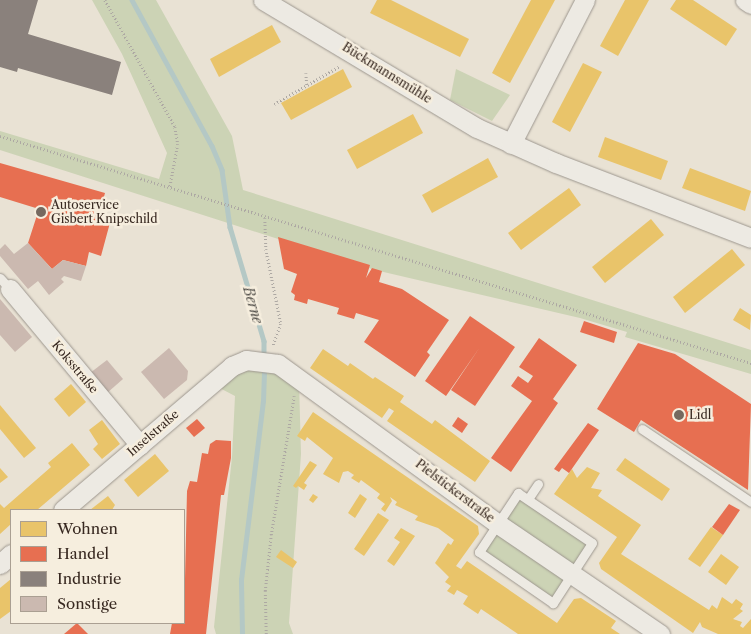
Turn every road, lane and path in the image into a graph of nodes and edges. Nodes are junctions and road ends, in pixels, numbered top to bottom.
1 (105, 0) edge
2 (263, 0) edge
3 (585, 0) edge
4 (745, 0) edge
5 (751, 4) edge
6 (353, 53) junction
7 (306, 73) dead end
8 (307, 85) junction
9 (274, 104) dead end
10 (0, 136) edge
11 (511, 144) junction
12 (170, 187) junction
13 (266, 218) junction
14 (751, 238) edge
15 (5, 283) edge
16 (273, 346) dead end
17 (246, 360) joint
18 (751, 363) edge
19 (287, 370) junction
20 (642, 430) dead end
21 (140, 445) junction
22 (538, 484) dead end
23 (528, 499) junction
24 (751, 502) edge
25 (64, 509) edge
26 (498, 524) junction
27 (10, 555) edge
28 (0, 564) edge
29 (573, 573) junction
30 (266, 634) edge
31 (660, 634) edge

1 - 12 path
2 - 6 street, Bückmannsmühle
3 - 11 street
4 - 5 street
6 - 8 path
6 - 11 street, Bückmannsmühle
7 - 8 path
8 - 9 path
10 - 12 path
11 - 14 street, Bückmannsmühle
12 - 13 path
13 - 16 path
13 - 18 path
15 - 21 street, Koksstraße
17 - 19 street, Pielstickerstraße
17 - 21 street, Inselstraße
19 - 26 street, Pielstickerstraße
19 - 30 path
20 - 24 lane
21 - 25 street, Inselstraße
22 - 23 lane
23 - 26 lane
23 - 29 lane
26 - 29 street, Pielstickerstraße
26 - 29 lane
27 - 28 street
29 - 31 street, Pielstickerstraße

